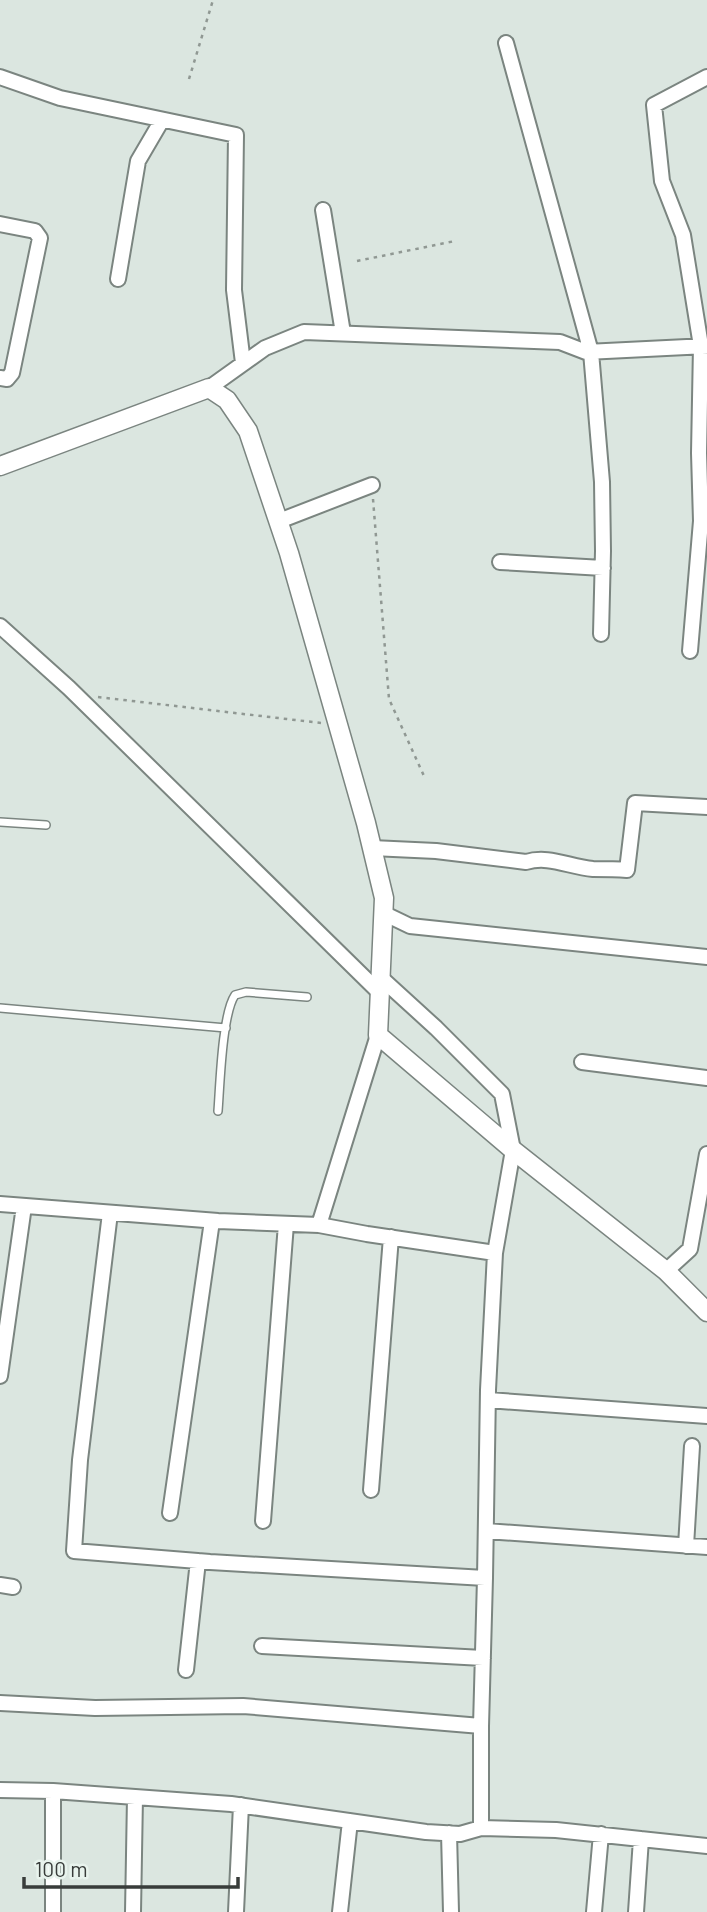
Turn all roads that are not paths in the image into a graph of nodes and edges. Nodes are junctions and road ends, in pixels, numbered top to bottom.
1 (506, 43) dead end
2 (0, 77) edge
3 (707, 77) edge
4 (162, 120) junction
5 (323, 210) dead end
6 (0, 224) edge
7 (118, 279) dead end
8 (343, 333) junction
9 (704, 346) edge
10 (591, 352) junction
11 (243, 363) junction
12 (0, 378) edge
13 (209, 388) junction
14 (0, 466) edge
15 (372, 485) road end
16 (279, 521) junction
17 (500, 562) dead end
18 (603, 568) junction
19 (0, 626) edge
20 (601, 634) dead end
21 (690, 651) dead end
22 (707, 807) edge
23 (0, 822) edge
24 (46, 825) dead end
25 (372, 848) junction
26 (383, 913) junction
27 (707, 957) edge
28 (380, 985) junction
29 (307, 997) dead end
30 (0, 1007) edge
31 (226, 1028) junction
32 (378, 1035) junction
33 (582, 1062) dead end
34 (707, 1078) edge
35 (218, 1111) dead end
36 (513, 1150) junction
37 (707, 1154) edge
38 (0, 1204) edge
39 (24, 1206) junction
40 (110, 1213) junction
41 (212, 1221) junction
42 (286, 1224) junction
43 (319, 1225) junction
44 (391, 1237) junction
45 (495, 1253) junction
46 (666, 1271) junction
47 (707, 1312) edge
48 (0, 1376) edge
49 (488, 1400) junction
50 (707, 1416) edge
51 (692, 1446) dead end
52 (371, 1490) dead end
53 (170, 1513) dead end
54 (263, 1521) dead end
55 (486, 1531) junction
56 (687, 1546) junction
57 (707, 1547) edge
58 (198, 1561) junction
59 (485, 1578) junction
60 (262, 1646) dead end
61 (483, 1658) junction
62 (186, 1670) dead end
63 (0, 1703) edge
64 (481, 1726) junction
65 (0, 1790) edge
66 (53, 1791) junction
67 (135, 1797) junction
68 (241, 1805) junction
69 (350, 1821) junction
70 (481, 1828) junction
71 (449, 1833) junction
72 (601, 1835) junction
73 (641, 1839) junction
74 (707, 1846) edge
75 (53, 1912) edge
76 (133, 1912) edge
77 (236, 1912) edge
78 (340, 1912) edge
79 (451, 1912) edge
80 (594, 1912) edge
81 (636, 1912) edge

1 - 10 street
2 - 4 street
3 - 9 street
4 - 7 street
4 - 11 street
5 - 8 street
6 - 12 street
8 - 10 street
8 - 11 street
9 - 10 street
9 - 21 street
10 - 18 street
11 - 13 street
13 - 14 street
13 - 16 street
15 - 16 street
16 - 25 street
17 - 18 street
18 - 20 street
19 - 28 street
22 - 25 street
23 - 24 lane
25 - 26 street
26 - 27 street
26 - 28 street
28 - 32 street
28 - 36 street
29 - 31 lane
30 - 31 lane
31 - 35 lane
32 - 36 street
32 - 43 street
33 - 34 street
36 - 45 street
36 - 46 street
37 - 46 street
38 - 39 street
39 - 40 street
39 - 48 street
40 - 41 street
40 - 58 street
41 - 42 street
41 - 53 street
42 - 43 street
42 - 54 street
43 - 44 street
44 - 45 street
44 - 52 street
45 - 49 street
46 - 47 street
49 - 50 street
49 - 55 street
51 - 56 street
55 - 56 street
55 - 59 street
56 - 57 street
58 - 59 street
58 - 62 street
59 - 61 street
60 - 61 street
61 - 64 street
63 - 64 street
64 - 70 street
65 - 66 street
66 - 67 street
66 - 75 street
67 - 68 street
67 - 76 street
68 - 69 street
68 - 77 street
69 - 71 street
69 - 78 street
70 - 71 street
70 - 72 street
71 - 79 street
72 - 73 street
72 - 80 street
73 - 74 street
73 - 81 street

